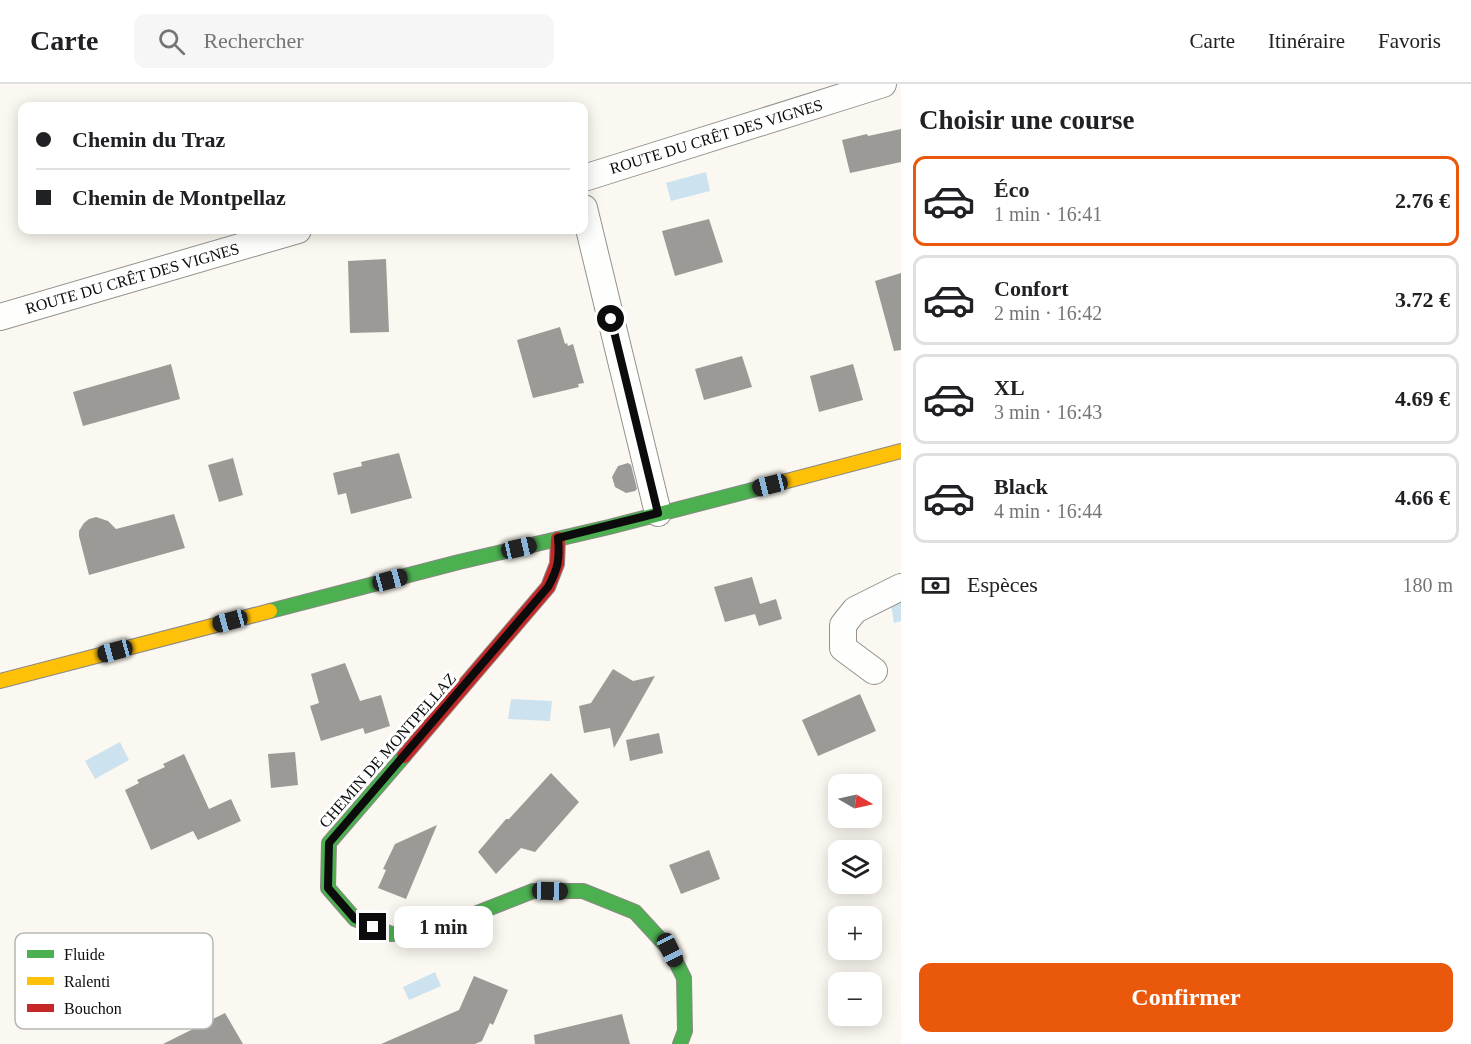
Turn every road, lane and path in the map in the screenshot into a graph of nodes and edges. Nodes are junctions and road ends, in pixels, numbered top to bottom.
1 (883, 84) edge
2 (588, 177) edge
3 (588, 224) edge
4 (284, 234) edge
5 (0, 317) edge
6 (898, 454) edge
7 (658, 513) junction
8 (558, 538) junction
9 (901, 587) edge
10 (874, 672) dead end
11 (0, 681) edge
12 (680, 1044) edge

1 - 2 street, ROUTE DU CRÊT DES VIGNES
3 - 7 street
4 - 5 street, ROUTE DU CRÊT DES VIGNES
6 - 7 main road
7 - 8 main road
8 - 11 main road
8 - 12 main road, CHEMIN DE MONTPELLAZ
9 - 10 street

